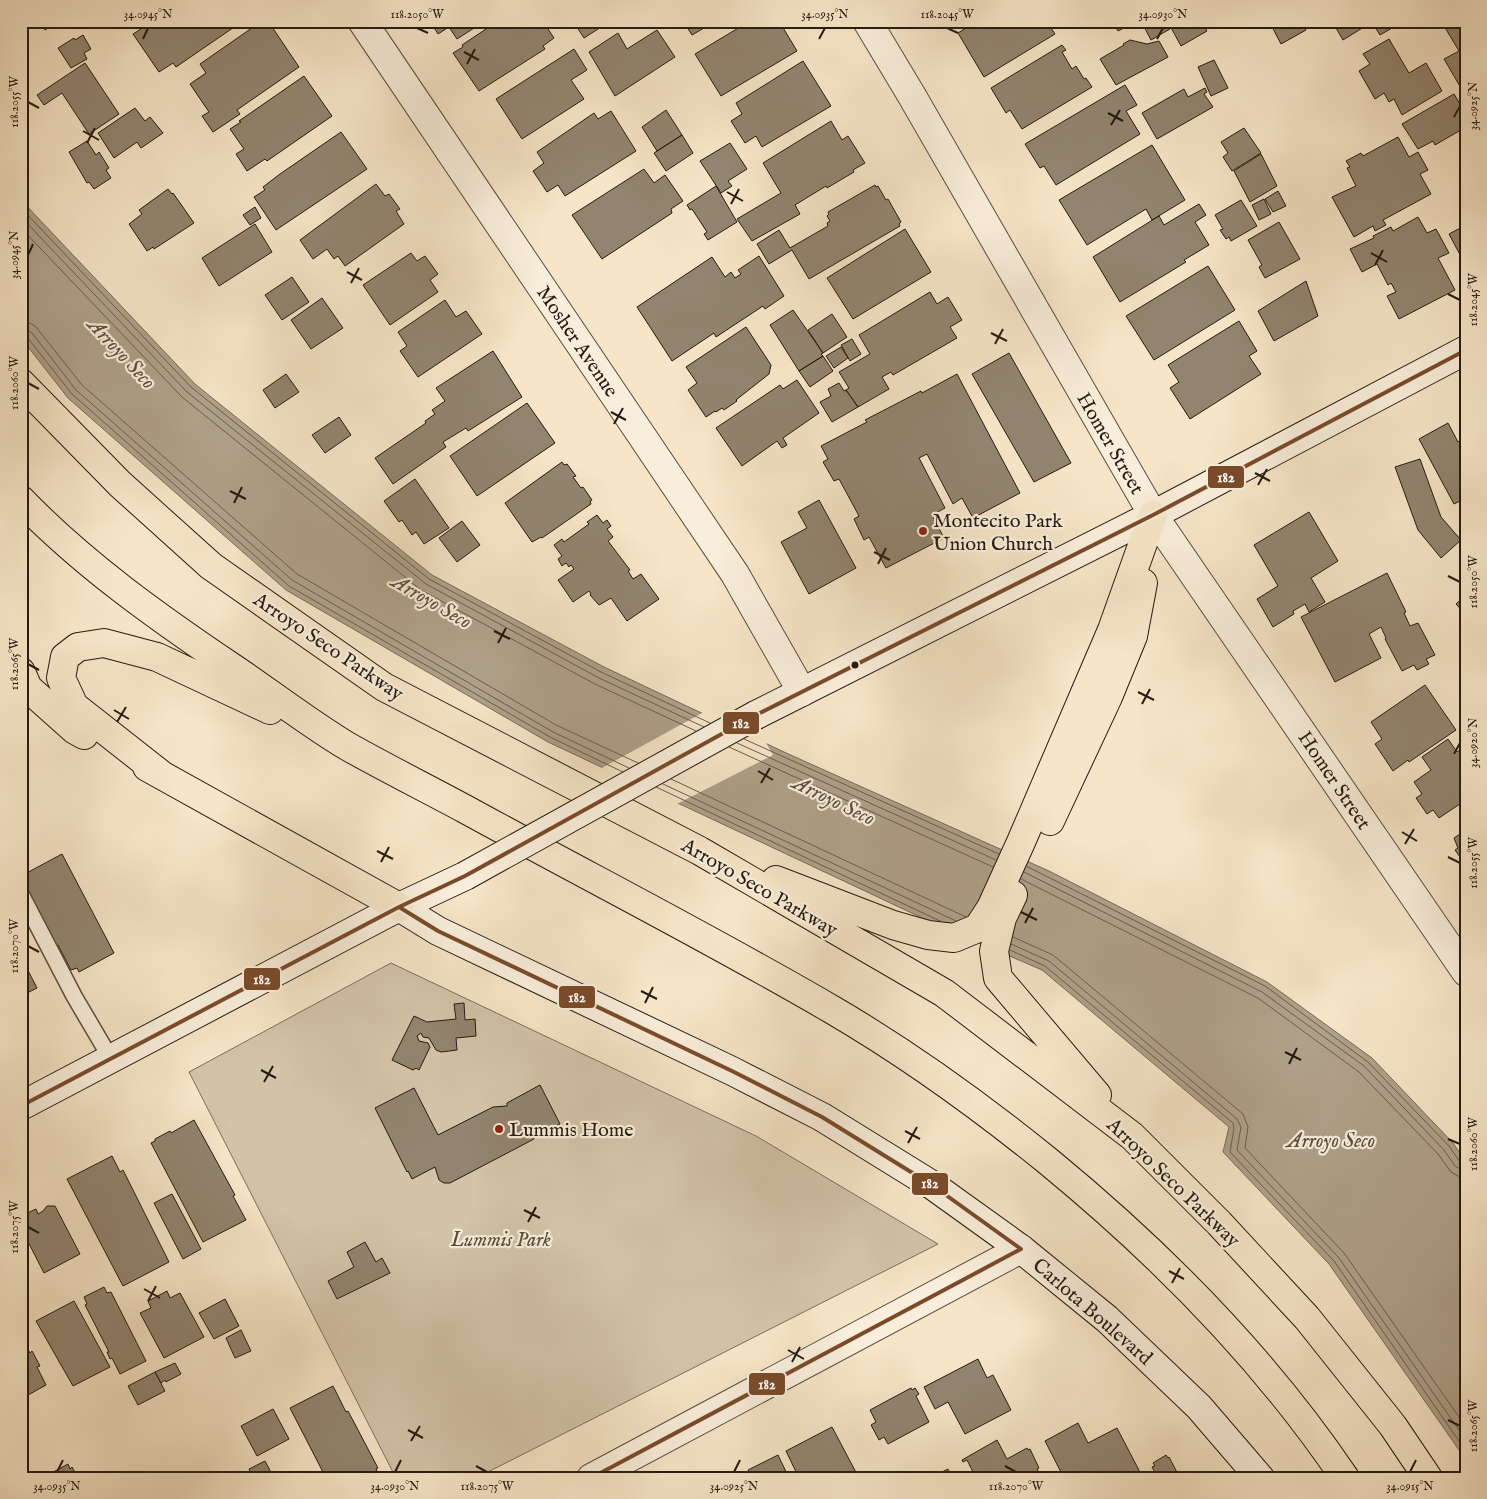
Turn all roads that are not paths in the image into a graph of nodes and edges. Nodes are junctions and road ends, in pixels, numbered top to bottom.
1 (362, 21) edge
2 (867, 21) edge
3 (1466, 350) edge
4 (21, 383) edge
5 (21, 500) edge
6 (1153, 515) junction
7 (21, 672) edge
8 (802, 692) junction
9 (345, 744) junction
10 (163, 776) junction
11 (1029, 844) junction
12 (700, 851) junction
13 (21, 894) edge
14 (399, 907) junction
15 (1466, 972) edge
16 (111, 1059) junction
17 (21, 1106) edge
18 (1132, 1136) junction
19 (1021, 1249) junction
20 (590, 1478) edge
21 (1260, 1478) edge
22 (1345, 1478) edge
23 (1428, 1478) edge

1 - 8 street, Mosher Avenue
2 - 6 street, Homer Street
3 - 6 street
4 - 12 highway, Arroyo Seco Parkway
5 - 9 highway
6 - 8 street
6 - 11 highway
6 - 15 street, Homer Street
7 - 10 highway
8 - 14 street, bridge
9 - 10 highway
9 - 22 highway
10 - 14 highway
11 - 12 highway
11 - 18 highway
12 - 18 highway, Arroyo Seco Parkway
13 - 16 lane
14 - 16 street
14 - 19 street, Carlota Boulevard
16 - 17 street
18 - 23 highway, Arroyo Seco Parkway
19 - 20 street
19 - 21 street, Carlota Boulevard

